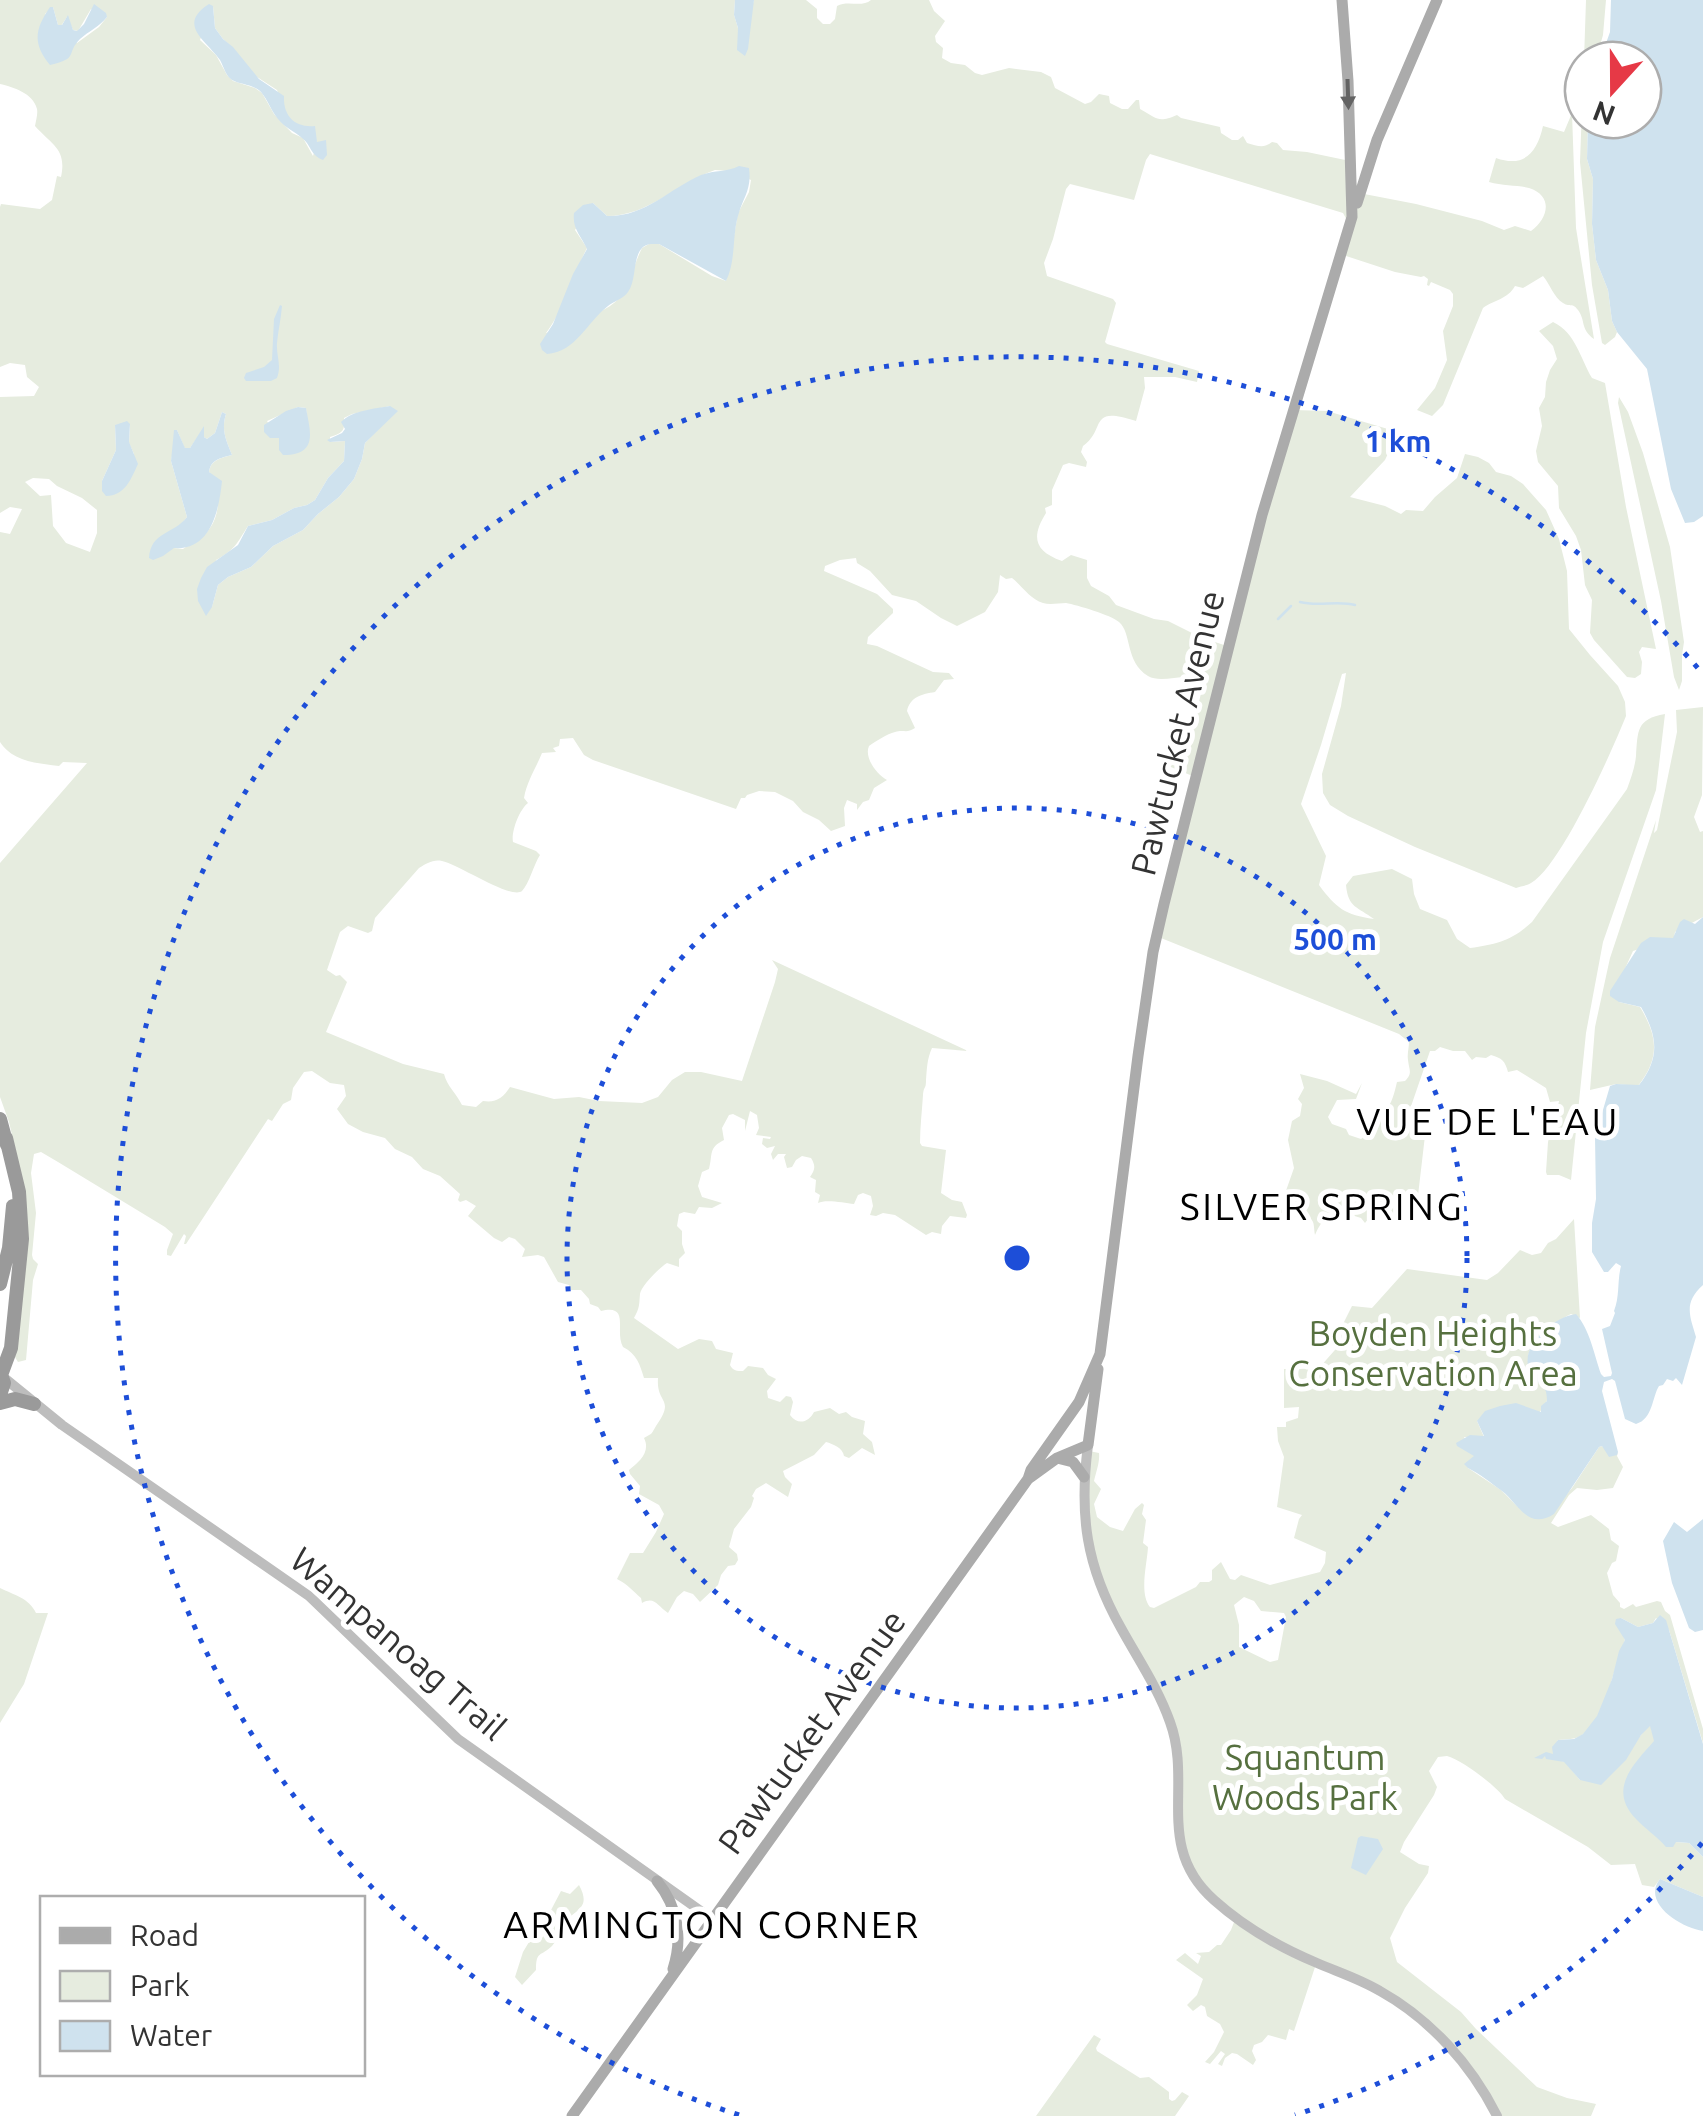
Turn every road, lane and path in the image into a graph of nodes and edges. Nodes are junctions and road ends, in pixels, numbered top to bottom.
1 (1342, 0) edge
2 (1437, 0) edge
3 (1351, 158) junction
4 (1368, 161) junction
5 (1357, 189) junction
6 (0, 1119) edge
7 (6, 1138) junction
8 (0, 1284) edge
9 (1100, 1354) junction
10 (1, 1375) edge
11 (0, 1395) edge
12 (0, 1403) edge
13 (34, 1404) junction
14 (1088, 1442) junction
15 (1057, 1458) junction
16 (1030, 1474) junction
17 (1084, 1477) junction
18 (657, 1881) junction
19 (712, 1920) junction
20 (671, 1978) junction
21 (572, 2116) edge
22 (1498, 2116) edge

1 -> 3 main road
2 - 4 main road, Pawtucket Avenue
3 - 4 main road
3 - 5 main road
4 - 5 main road, Pawtucket Avenue
5 - 9 main road, Pawtucket Avenue
6 - 7 highway
7 - 8 highway
7 - 10 highway
9 - 14 main road
9 - 16 main road, Pawtucket Avenue
10 - 11 highway
10 - 13 main road, Wampanoag Trail
12 - 13 highway
13 - 18 main road, Wampanoag Trail
14 - 15 main road, Pawtucket Avenue
14 - 16 main road, Pawtucket Avenue
14 - 17 main road
15 - 16 main road, Pawtucket Avenue
15 - 17 main road
16 - 19 main road, Pawtucket Avenue
17 - 22 main road
18 - 19 main road, Wampanoag Trail
18 - 20 main road
19 - 20 main road, Pawtucket Avenue
20 - 21 main road, Pawtucket Avenue

